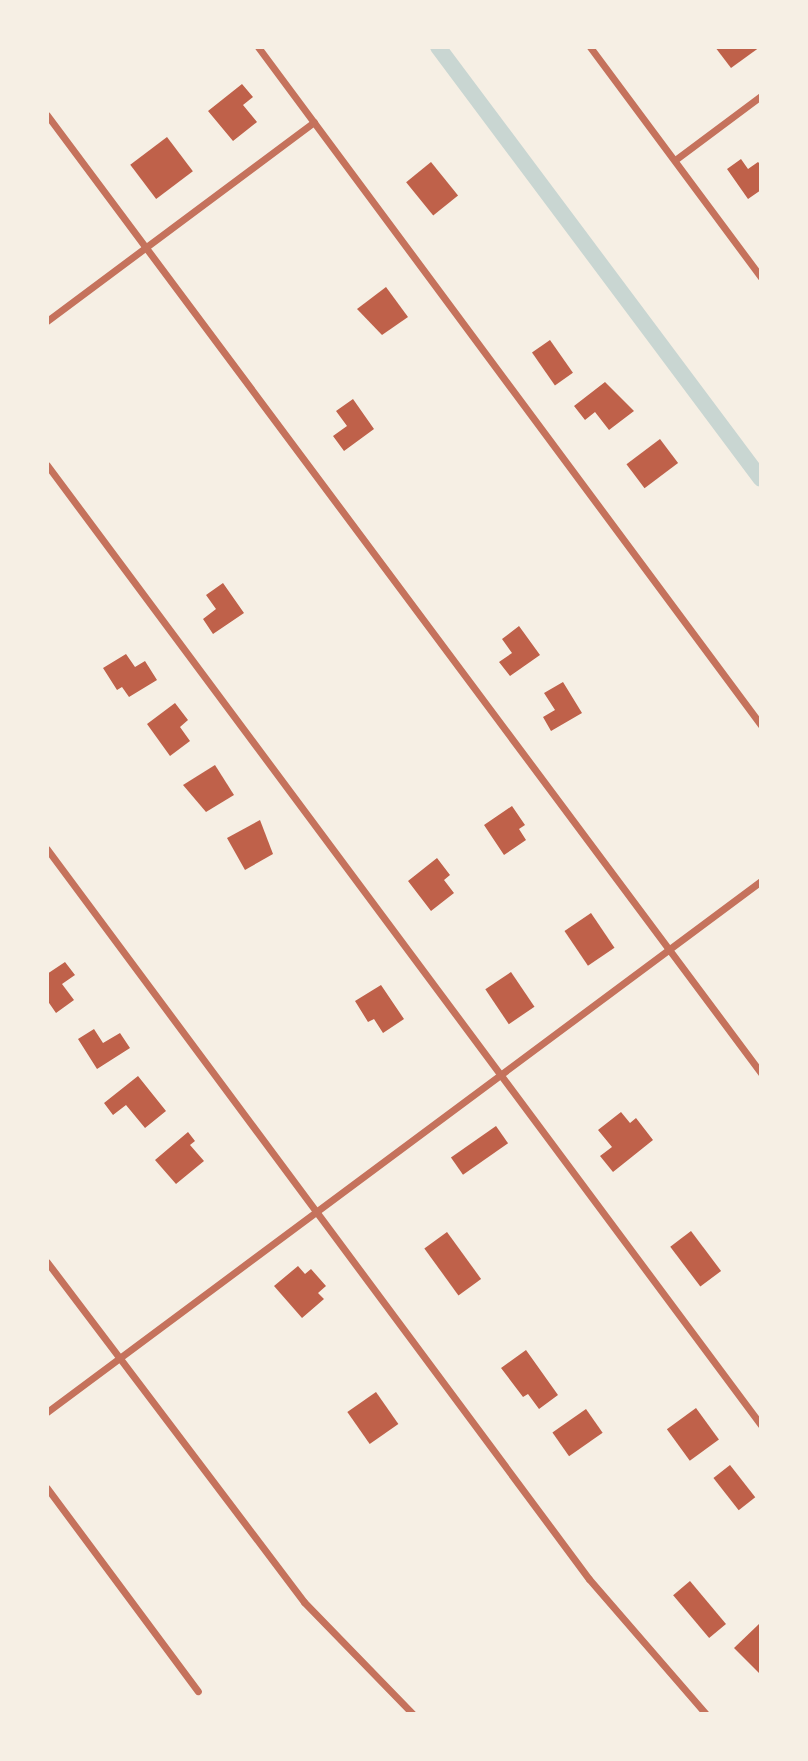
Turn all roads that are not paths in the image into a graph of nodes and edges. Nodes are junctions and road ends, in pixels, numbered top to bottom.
1 (258, 47) edge
2 (590, 47) edge
3 (761, 96) edge
4 (47, 115) edge
5 (314, 122) junction
6 (675, 160) junction
7 (147, 249) junction
8 (761, 277) edge
9 (47, 321) edge
10 (47, 466) edge
11 (761, 724) edge
12 (47, 849) edge
13 (761, 881) edge
14 (669, 949) junction
15 (761, 1073) edge
16 (501, 1075) junction
17 (316, 1211) junction
18 (47, 1262) edge
19 (120, 1359) junction
20 (47, 1412) edge
21 (761, 1425) edge
22 (47, 1488) edge
23 (198, 1691) dead end
24 (413, 1714) edge
25 (706, 1714) edge

1 - 5 street
2 - 6 street
3 - 6 street
4 - 7 street
5 - 7 street
5 - 11 street
6 - 8 street
7 - 9 street
7 - 14 street
10 - 16 street
12 - 17 street
13 - 14 street
14 - 15 street
14 - 16 street
16 - 17 street
16 - 21 street
17 - 19 street
17 - 25 street
18 - 19 street
19 - 20 street
19 - 24 street
22 - 23 street

